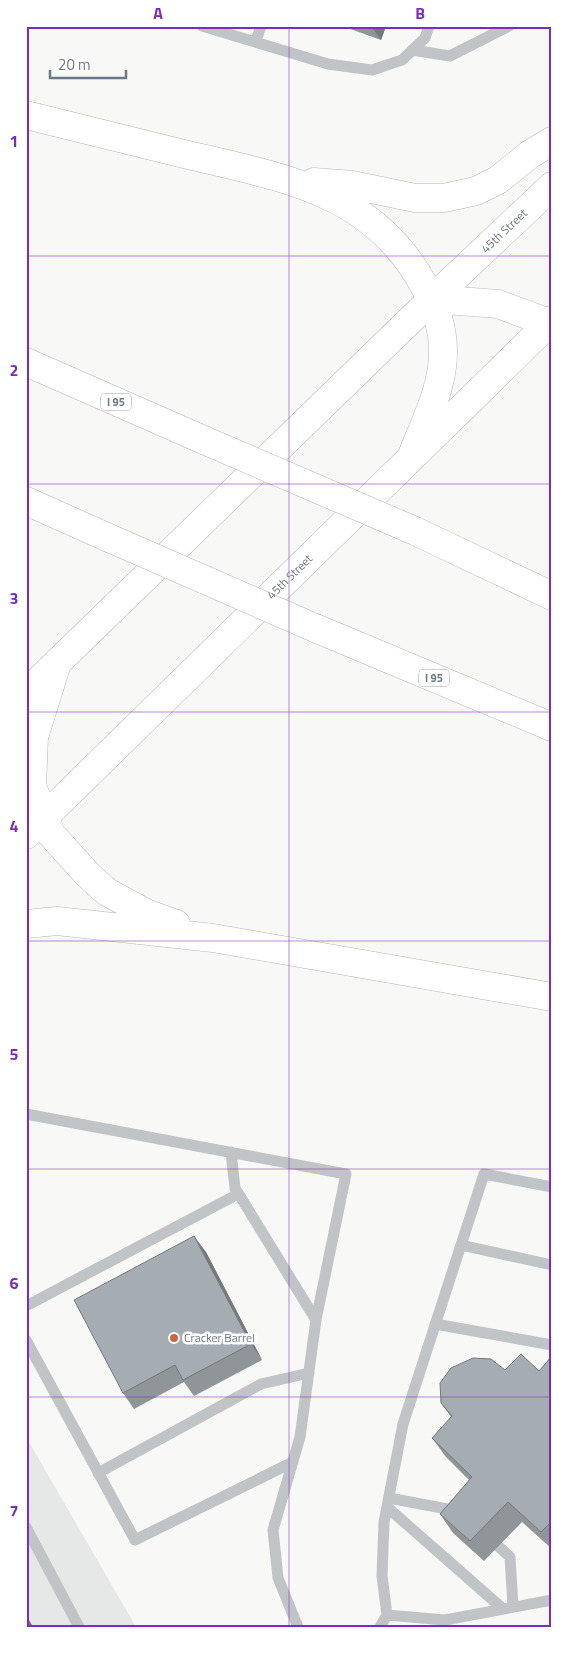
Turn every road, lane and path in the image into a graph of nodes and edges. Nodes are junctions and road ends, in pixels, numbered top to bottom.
1 (202, 26) edge
2 (261, 26) edge
3 (429, 26) edge
4 (509, 26) edge
5 (256, 41) junction
6 (412, 50) junction
7 (26, 115) edge
8 (552, 141) edge
9 (289, 180) junction
10 (552, 186) edge
11 (432, 299) junction
12 (551, 322) edge
13 (26, 362) edge
14 (412, 458) junction
15 (26, 501) edge
16 (552, 596) edge
17 (57, 663) junction
18 (26, 693) edge
19 (552, 727) edge
20 (32, 823) edge
21 (26, 924) edge
22 (213, 938) junction
23 (552, 997) edge
24 (26, 1114) edge
25 (231, 1152) junction
26 (552, 1187) edge
27 (238, 1194) junction
28 (461, 1245) junction
29 (552, 1265) edge
30 (26, 1306) edge
31 (316, 1320) junction
32 (435, 1324) junction
33 (26, 1340) edge
34 (552, 1345) edge
35 (309, 1373) junction
36 (293, 1462) junction
37 (98, 1473) junction
38 (388, 1502) junction
39 (468, 1517) edge
40 (26, 1526) edge
41 (498, 1546) dead end
42 (552, 1600) edge
43 (508, 1607) junction
44 (387, 1614) junction
45 (79, 1627) edge
46 (298, 1627) edge
47 (380, 1627) edge

1 - 5 lane
2 - 5 lane
3 - 6 lane
4 - 6 lane
5 - 6 lane
7 - 9 main road
8 - 9 main road
9 - 11 main road
10 - 11 main road, 45th Street
11 - 12 main road
11 - 14 main road
11 - 17 main road, 45th Street
12 - 14 main road, 45th Street
13 - 16 main road, I 95, bridge
14 - 20 main road, 45th Street
15 - 19 main road, I 95, bridge
17 - 18 main road, 45th Street
17 - 20 main road
20 - 22 main road
21 - 22 main road
22 - 23 main road
24 - 25 lane
25 - 27 lane
25 - 31 lane
26 - 28 lane
27 - 30 lane
27 - 31 lane
28 - 29 lane
28 - 32 lane
31 - 35 lane
32 - 34 lane
32 - 38 lane
33 - 37 lane
35 - 36 lane
35 - 37 lane
36 - 37 lane
36 - 46 lane
38 - 39 lane
38 - 43 lane
38 - 44 lane
40 - 45 lane
41 - 43 lane
42 - 43 lane
43 - 44 lane
44 - 47 lane

